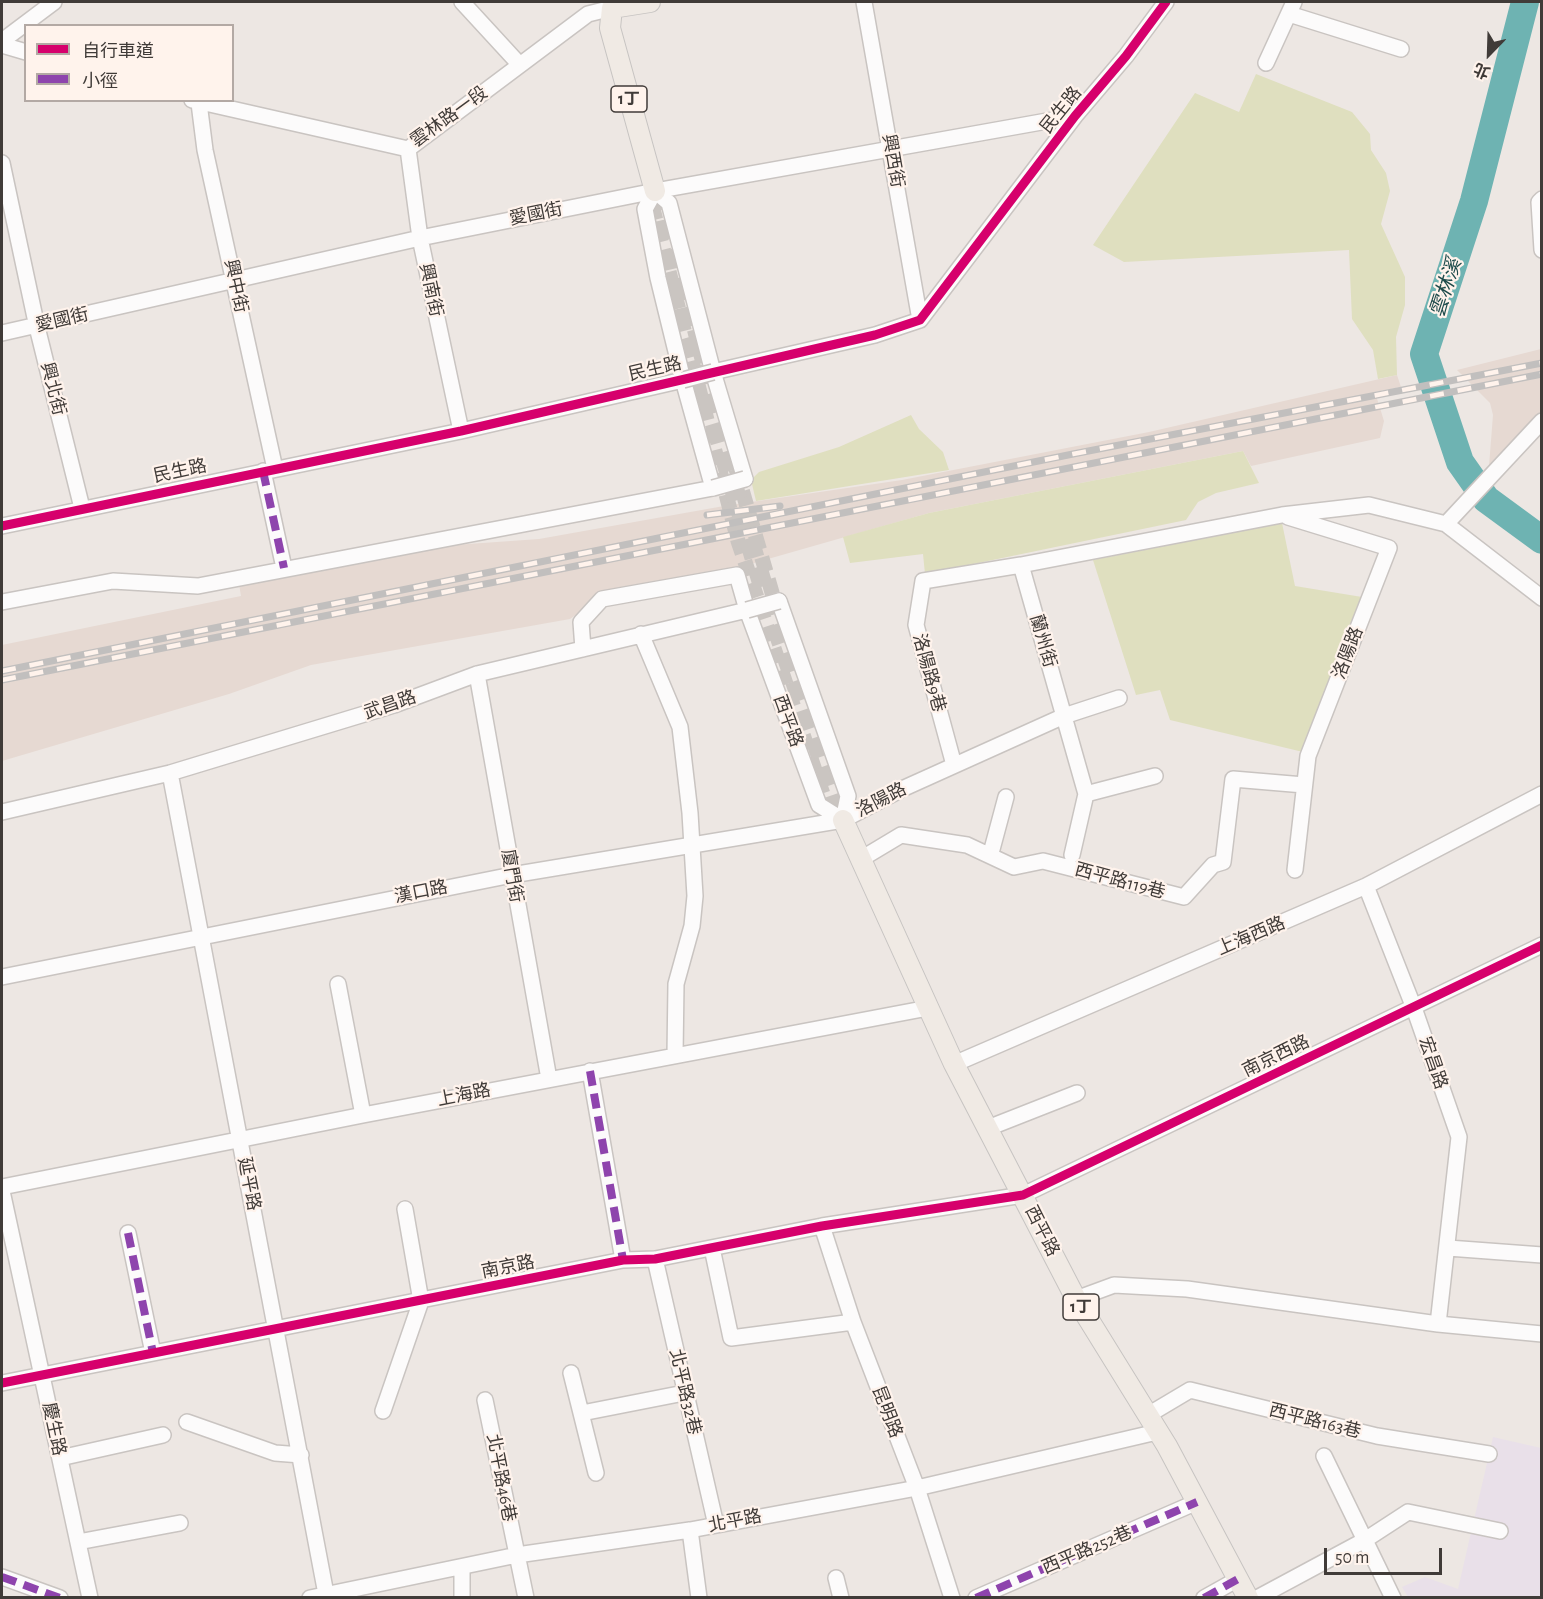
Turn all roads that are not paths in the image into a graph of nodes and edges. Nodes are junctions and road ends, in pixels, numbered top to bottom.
1 (54, 2) edge
2 (462, 2) edge
3 (650, 2) edge
4 (864, 2) edge
5 (1166, 2) edge
6 (612, 5) edge
7 (1291, 8) edge
8 (26, 24) edge
9 (24, 26) edge
10 (2, 43) edge
11 (1401, 49) dead end
12 (24, 51) edge
13 (1266, 63) dead end
14 (520, 65) junction
15 (195, 102) edge
16 (199, 102) edge
17 (1075, 116) junction
18 (408, 149) junction
19 (891, 149) junction
20 (2, 163) edge
21 (655, 190) junction
22 (1542, 199) edge
23 (420, 238) junction
24 (1542, 250) edge
25 (235, 279) junction
26 (920, 320) junction
27 (37, 327) junction
28 (2, 333) edge
29 (712, 372) junction
30 (683, 380) junction
31 (1542, 421) edge
32 (461, 431) junction
33 (269, 470) junction
34 (713, 488) junction
35 (82, 508) junction
36 (1282, 515) junction
37 (1446, 524) junction
38 (2, 526) edge
39 (1022, 565) junction
40 (284, 568) junction
41 (923, 581) joint
42 (1542, 598) edge
43 (779, 601) joint
44 (2, 602) edge
45 (747, 610) junction
46 (641, 634) junction
47 (583, 648) junction
48 (477, 674) junction
49 (1119, 698) dead end
50 (1064, 716) junction
51 (954, 765) junction
52 (170, 773) junction
53 (1155, 776) dead end
54 (1304, 785) junction
55 (1086, 794) junction
56 (1542, 794) edge
57 (1006, 797) dead end
58 (2, 812) edge
59 (843, 820) junction
60 (691, 845) junction
61 (991, 854) junction
62 (1072, 855) dead end
63 (861, 859) junction
64 (1295, 870) dead end
65 (512, 874) junction
66 (1366, 886) junction
67 (200, 936) junction
68 (1542, 945) edge
69 (2, 977) edge
70 (338, 984) dead end
71 (928, 1008) junction
72 (1414, 1008) junction
73 (675, 1055) junction
74 (954, 1064) junction
75 (590, 1071) junction
76 (549, 1079) junction
77 (1077, 1093) dead end
78 (363, 1115) junction
79 (988, 1128) junction
80 (240, 1139) junction
81 (2, 1189) edge
82 (1023, 1195) junction
83 (405, 1209) dead end
84 (822, 1226) junction
85 (128, 1233) dead end
86 (712, 1248) junction
87 (1448, 1248) junction
88 (1542, 1256) edge
89 (655, 1259) junction
90 (623, 1260) junction
91 (1076, 1299) junction
92 (421, 1301) junction
93 (853, 1322) junction
94 (1438, 1324) junction
95 (278, 1330) junction
96 (1542, 1334) edge
97 (153, 1353) junction
98 (571, 1373) dead end
99 (42, 1375) junction
100 (2, 1383) edge
101 (684, 1393) junction
102 (485, 1400) dead end
103 (383, 1411) dead end
104 (582, 1413) junction
105 (187, 1422) dead end
106 (1152, 1424) junction
107 (163, 1435) dead end
108 (1490, 1454) dead end
109 (301, 1455) junction
110 (1324, 1456) dead end
111 (60, 1458) junction
112 (596, 1473) dead end
113 (917, 1488) junction
114 (1197, 1502) junction
115 (180, 1523) dead end
116 (716, 1525) junction
117 (690, 1530) junction
118 (1500, 1531) dead end
119 (1365, 1540) junction
120 (78, 1542) junction
121 (517, 1555) junction
122 (462, 1566) junction
123 (2, 1577) edge
124 (837, 1578) dead end
125 (1238, 1579) junction
126 (326, 1594) junction
127 (60, 1598) edge
128 (90, 1598) edge
129 (310, 1598) edge
130 (462, 1598) edge
131 (526, 1598) edge
132 (699, 1598) edge
133 (842, 1598) edge
134 (952, 1598) edge
135 (976, 1598) edge
136 (1204, 1598) edge
137 (1248, 1598) edge
138 (1257, 1598) edge
139 (1393, 1598) edge

1 - 8 street
2 - 14 street
3 - 6 main road, 雲林路一段
4 - 19 street, 興西街
5 - 17 street, 民生路
6 - 14 street, 雲林路一段
6 - 21 main road, 1丁
7 - 11 street
7 - 13 street
9 - 10 street
10 - 12 street
14 - 18 street, 雲林路一段
15 - 25 street, 興中街
16 - 18 street, 雲林路一段
17 - 19 street, 愛國街
17 - 26 street, 民生路
18 - 23 street, 興南街
19 - 21 street, 愛國街
19 - 26 street, 興西街
20 - 27 street, 興北街
21 - 23 street, 愛國街
21 - 29 street
21 - 30 street
22 - 24 street
23 - 25 street, 愛國街
23 - 32 street, 興南街
25 - 27 street, 愛國街
25 - 33 street, 興中街
26 - 29 street, 民生路
27 - 28 street, 愛國街
27 - 35 street, 興北街
29 - 30 street, 民生路, bridge
29 - 34 street, bridge
30 - 32 street, 民生路
30 - 34 street
31 - 37 street
32 - 33 street, 民生路
33 - 35 street, 民生路
33 - 40 street, 興中街
34 - 40 street
35 - 38 street, 民生路
36 - 37 street, 洛陽路
36 - 39 street, 洛陽路
36 - 54 street, 洛陽路
37 - 42 street, 洛陽路
39 - 41 street, 洛陽路
39 - 50 street, 蘭州街
40 - 44 street
41 - 51 street, 洛陽路9巷
43 - 45 street, 武昌路, bridge
43 - 59 street, 西平路
45 - 46 street, 武昌路
45 - 47 street, 西平路
45 - 59 street, 西平路
46 - 47 street, 武昌路
46 - 60 street
47 - 48 street, 武昌路
48 - 52 street, 武昌路
48 - 65 street, 廈門街
49 - 50 street, 洛陽路
50 - 51 street, 洛陽路
50 - 55 street, 蘭州街
51 - 59 street, 洛陽路
52 - 58 street, 武昌路
52 - 67 street, 延平路
53 - 55 street
54 - 61 street, 西平路119巷
54 - 64 street, 洛陽路
55 - 62 street
56 - 66 street, 上海西路
57 - 61 street
59 - 60 street, 漢口路
59 - 63 main road, 西平路 / 1丁
60 - 65 street, 漢口路
60 - 73 street
61 - 63 street, 西平路119巷
63 - 71 main road, 西平路 / 1丁
65 - 67 street, 漢口路
65 - 76 street, 廈門街
66 - 72 street, 宏昌路
66 - 74 street, 上海西路
67 - 69 street, 漢口路
67 - 80 street, 延平路
68 - 72 street, 南京西路
70 - 78 street
71 - 73 street, 上海路
71 - 74 main road, 西平路 / 1丁
72 - 82 street, 南京西路
72 - 87 street, 宏昌路
73 - 75 street, 上海路
74 - 79 main road, 西平路 / 1丁
75 - 76 street, 上海路
75 - 90 street
76 - 78 street, 上海路
77 - 79 street
78 - 80 street, 上海路
79 - 82 main road, 西平路 / 1丁
80 - 81 street, 上海路
80 - 95 street, 延平路
81 - 99 street, 慶生路
82 - 84 street, 南京路
82 - 91 main road, 西平路 / 1丁
83 - 92 street
84 - 86 street, 南京路
84 - 93 street, 昆明路
85 - 97 street
86 - 89 street, 南京路
86 - 93 street
87 - 88 street
87 - 94 street, 宏昌路
89 - 90 street, 南京路
89 - 101 street, 北平路32巷
90 - 92 street, 南京路
91 - 94 street
91 - 106 main road, 西平路 / 1丁
92 - 95 street, 南京路
92 - 103 street
93 - 113 street, 昆明路
94 - 96 street
95 - 97 street, 南京路
95 - 109 street, 延平路
97 - 99 street, 南京路
98 - 104 street
99 - 100 street, 南京路
99 - 111 street, 慶生路
101 - 104 street
101 - 116 street, 北平路32巷
102 - 121 street, 北平路46巷
104 - 112 street
105 - 109 street
106 - 108 street, 西平路163巷
106 - 113 street, 北平路
106 - 114 main road, 西平路 / 1丁
107 - 111 street
109 - 126 street, 延平路
110 - 119 street
111 - 120 street, 慶生路
113 - 116 street, 北平路
113 - 134 street, 昆明路
114 - 125 main road, 西平路 / 1丁
114 - 135 street, 西平路252巷
115 - 120 street
116 - 117 street, 北平路
117 - 121 street, 北平路
117 - 132 street
118 - 119 street
119 - 138 street
119 - 139 street
120 - 128 street, 慶生路
121 - 122 street, 北平路
121 - 131 street, 北平路46巷
122 - 126 street, 北平路
122 - 130 street
123 - 127 street
124 - 133 street
125 - 136 street
125 - 137 main road, 西平路 / 1丁
126 - 129 street, 北平路

